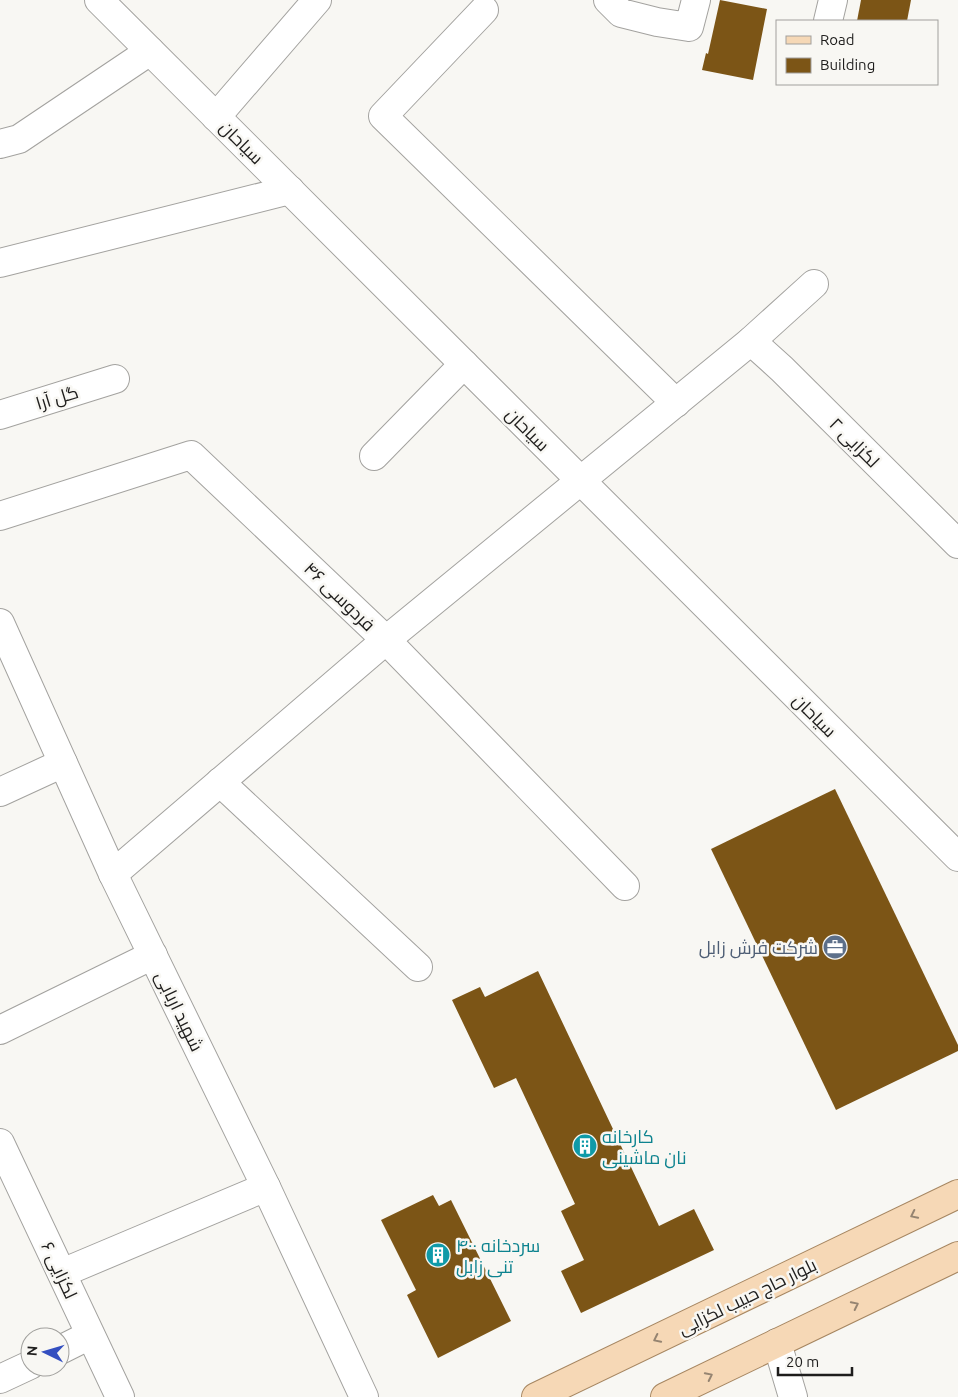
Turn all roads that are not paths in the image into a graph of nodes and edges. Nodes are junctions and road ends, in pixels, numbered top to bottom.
1 (99, 0) edge
2 (317, 0) edge
3 (608, 0) edge
4 (696, 0) edge
5 (833, 0) edge
6 (484, 10) dead end
7 (828, 20) edge
8 (150, 51) junction
9 (216, 117) junction
10 (0, 144) edge
11 (290, 190) junction
12 (0, 263) edge
13 (814, 284) dead end
14 (751, 342) junction
15 (464, 364) junction
16 (115, 380) dead end
17 (676, 403) junction
18 (0, 415) edge
19 (374, 456) dead end
20 (581, 481) junction
21 (0, 516) edge
22 (958, 544) edge
23 (0, 624) edge
24 (386, 640) junction
25 (63, 763) junction
26 (220, 782) junction
27 (0, 792) edge
28 (958, 857) edge
29 (113, 874) junction
30 (625, 886) dead end
31 (153, 955) junction
32 (418, 967) dead end
33 (0, 1030) edge
34 (0, 1143) edge
35 (266, 1187) junction
36 (958, 1194) edge
37 (958, 1257) edge
38 (62, 1274) junction
39 (90, 1335) junction
40 (777, 1343) junction
41 (70, 1345) edge
42 (20, 1370) edge
43 (0, 1379) edge
44 (120, 1397) edge
45 (364, 1397) edge
46 (536, 1397) edge
47 (665, 1397) edge
48 (793, 1397) edge

1 - 8 street, سیاحان
2 - 9 street
3 - 4 street
5 - 7 street
6 - 17 street
8 - 9 street, سیاحان
8 - 10 street
9 - 11 street, سیاحان
11 - 12 street
11 - 15 street, سیاحان
13 - 14 street
14 - 17 street
14 - 22 street, لکزایی ۲
15 - 19 street
15 - 20 street, سیاحان
16 - 18 street, گل آرا
17 - 20 street
20 - 24 street
20 - 28 street, سیاحان
21 - 24 street, فردوسی ۴۶
23 - 25 street, شهید اربابی
24 - 26 street
24 - 30 street, فردوسی ۴۶
25 - 27 street
25 - 29 street, شهید اربابی
26 - 29 street
26 - 32 street
29 - 31 street, شهید اربابی
31 - 33 street
31 - 35 street, شهید اربابی
34 - 38 street, لکزایی ۶
35 - 38 street
35 - 45 street, شهید اربابی
36 -> 46 main road, بلوار حاج حبیب لکزايی
40 -> 37 main road
38 - 39 street, لکزایی ۶
39 - 41 street
39 - 44 street, لکزایی ۶
47 -> 40 main road
40 - 48 street
42 - 43 street

